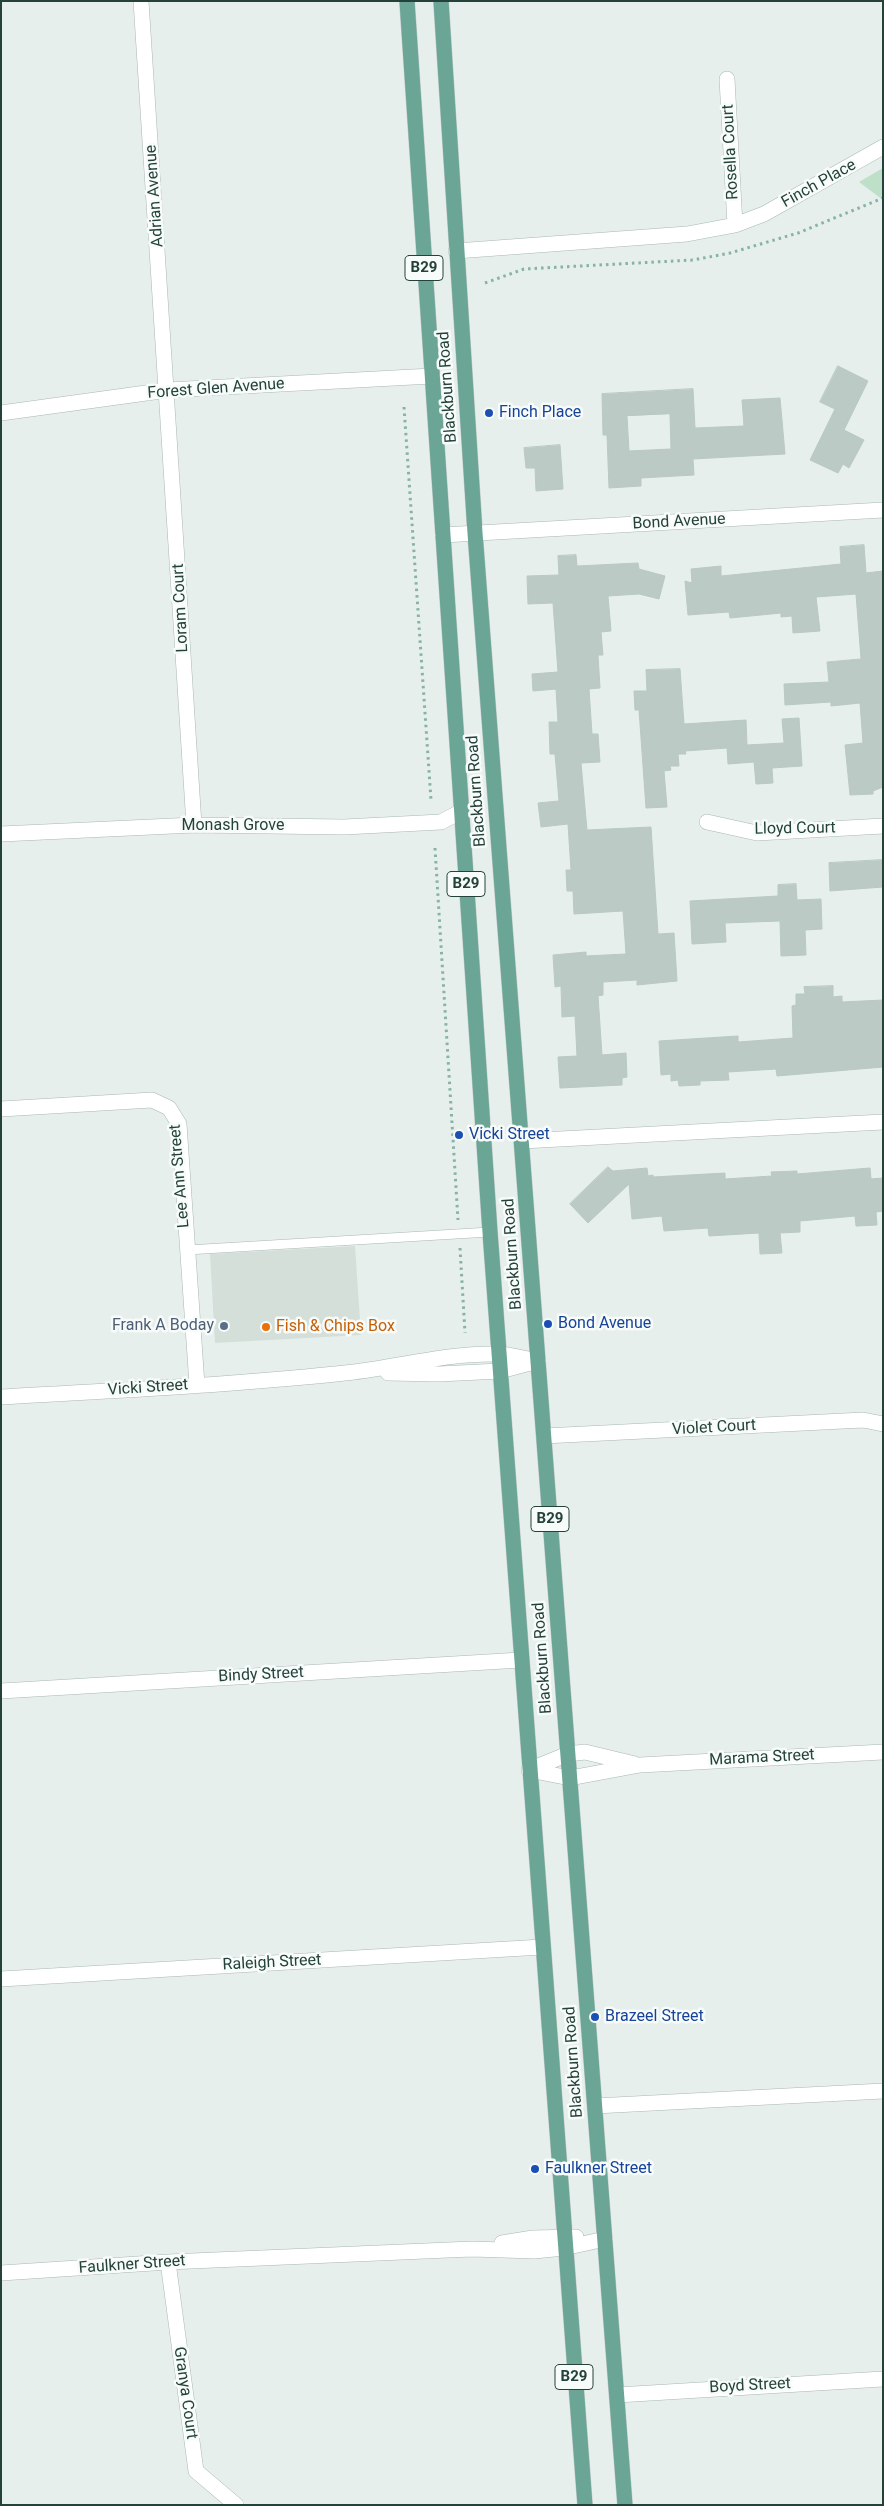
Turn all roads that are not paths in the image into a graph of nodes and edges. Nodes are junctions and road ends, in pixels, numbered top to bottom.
1 (142, 1) edge
2 (407, 1) edge
3 (441, 1) edge
4 (727, 79) dead end
5 (883, 147) edge
6 (735, 225) junction
7 (456, 250) junction
8 (432, 376) junction
9 (168, 390) junction
10 (1, 413) edge
11 (883, 510) edge
12 (475, 533) junction
13 (443, 535) junction
14 (462, 811) junction
15 (708, 822) dead end
16 (194, 825) junction
17 (883, 826) edge
18 (1, 834) edge
19 (1, 1109) edge
20 (883, 1122) edge
21 (522, 1141) junction
22 (490, 1232) junction
23 (187, 1250) junction
24 (498, 1354) junction
25 (538, 1361) junction
26 (355, 1372) junction
27 (500, 1372) junction
28 (197, 1385) junction
29 (1, 1397) edge
30 (883, 1424) edge
31 (544, 1436) junction
32 (521, 1660) junction
33 (1, 1691) edge
34 (883, 1752) edge
35 (568, 1754) junction
36 (640, 1765) junction
37 (529, 1770) junction
38 (570, 1778) junction
39 (542, 1947) junction
40 (1, 1979) edge
41 (883, 2091) edge
42 (595, 2106) junction
43 (605, 2239) junction
44 (564, 2242) junction
45 (168, 2262) junction
46 (1, 2273) edge
47 (883, 2379) edge
48 (617, 2395) junction
49 (236, 2505) edge
50 (585, 2505) edge
51 (625, 2505) edge

1 - 9 street, Adrian Avenue
2 - 8 main road, Blackburn Road / B29
3 - 7 main road, Blackburn Road / B29
4 - 6 street, Rosella Court
5 - 6 street, Finch Place
6 - 7 street, Finch Place
7 - 12 main road, Blackburn Road / B29
8 - 9 street, Forest Glen Avenue
8 - 13 main road, Blackburn Road / B29
9 - 10 street, Forest Glen Avenue
9 - 16 street, Loram Court
11 - 12 street, Bond Avenue
12 - 13 street, Bond Avenue
12 - 21 main road, Blackburn Road / B29
13 - 14 main road, Blackburn Road / B29
14 - 16 street, Monash Grove
14 - 22 main road, Blackburn Road / B29
15 - 17 street, Lloyd Court
16 - 18 street, Monash Grove
19 - 23 street, Lee Ann Street
20 - 21 street
21 - 25 main road, Blackburn Road / B29
22 - 23 lane
22 - 24 main road, Blackburn Road / B29
23 - 28 street, Lee Ann Street
24 - 25 street, Vicki Street
24 - 26 street, Vicki Street
24 - 27 main road, Blackburn Road / B29
25 - 27 street, Vicki Street
25 - 31 main road, Blackburn Road / B29
26 - 27 street, Vicki Street
26 - 28 street, Vicki Street
27 - 32 main road, Blackburn Road / B29
28 - 29 street, Vicki Street
30 - 31 street, Violet Court
31 - 35 main road, Blackburn Road / B29
32 - 33 street, Bindy Street
32 - 37 main road, Blackburn Road / B29
34 - 36 street, Marama Street
35 - 36 street, Marama Street
35 - 37 street
35 - 38 main road, Blackburn Road / B29
36 - 38 street, Marama Street
37 - 38 street
37 - 39 main road, Blackburn Road / B29
38 - 42 main road, Blackburn Road / B29
39 - 40 street, Raleigh Street
39 - 44 main road, Blackburn Road / B29
41 - 42 street
42 - 43 main road, Blackburn Road / B29
43 - 44 street, Faulkner Street
43 - 48 main road, Blackburn Road / B29
44 - 45 street, Faulkner Street
44 - 50 main road, Blackburn Road / B29
45 - 46 street, Faulkner Street
45 - 49 street, Granya Court
47 - 48 street, Boyd Street
48 - 51 main road, Blackburn Road / B29

